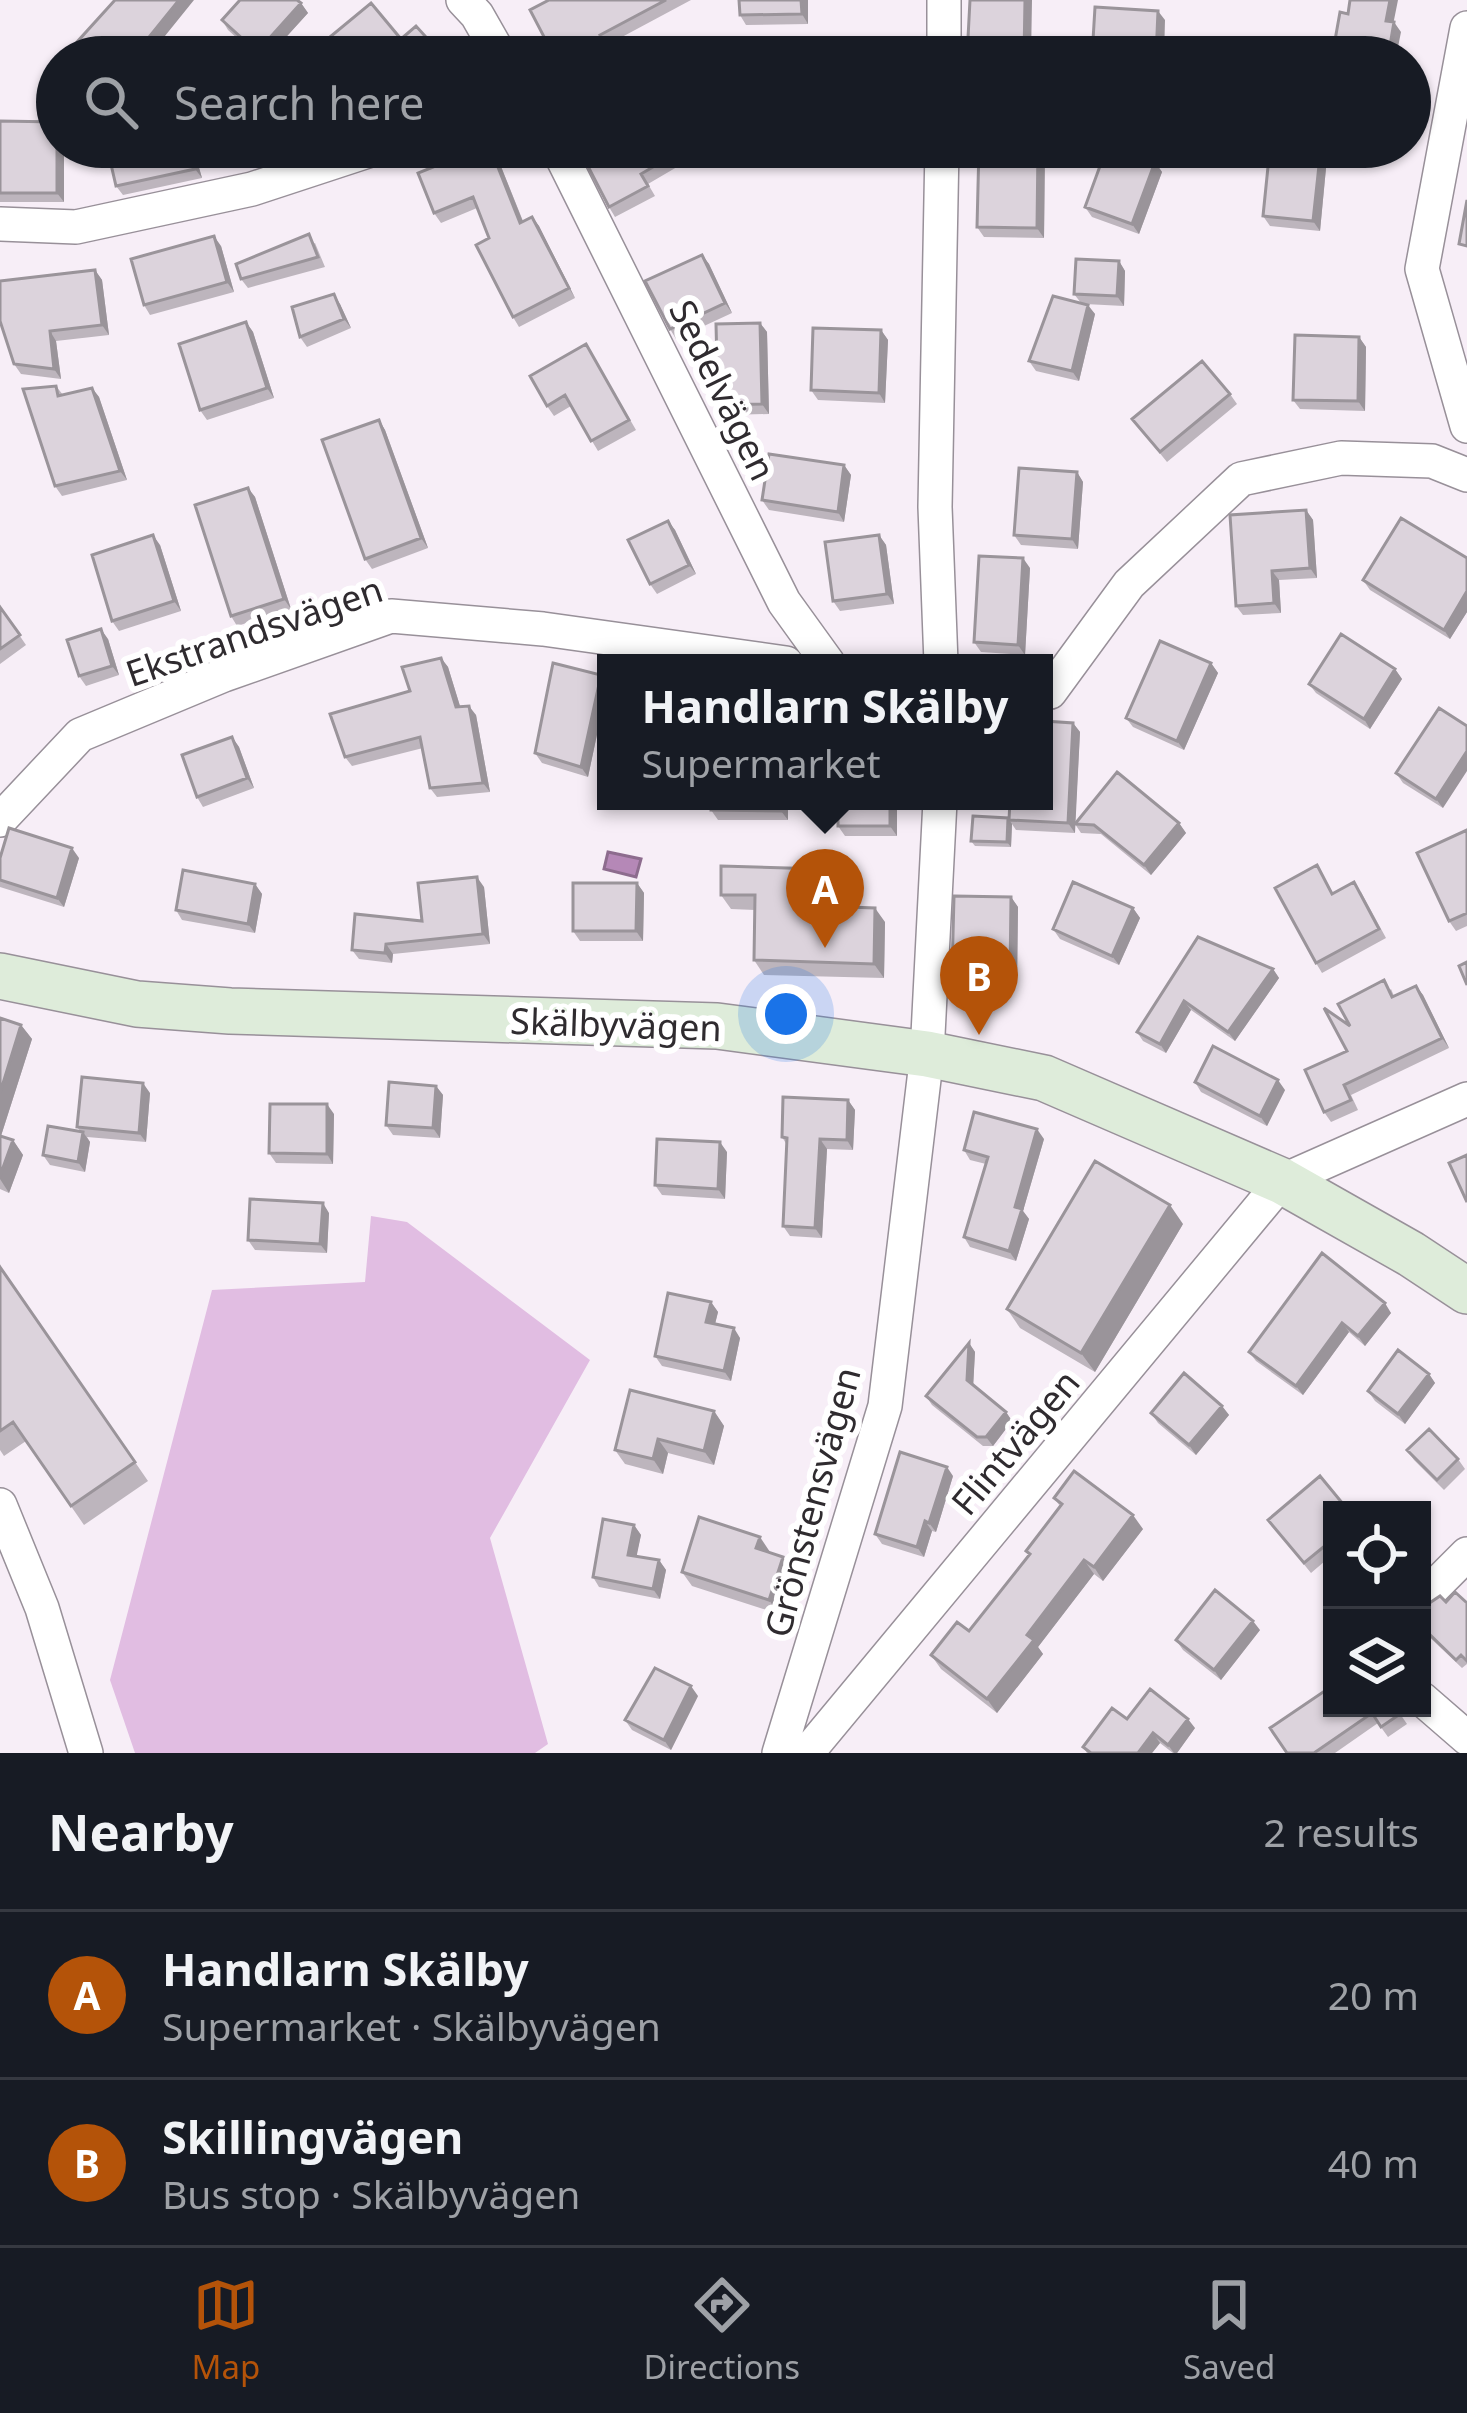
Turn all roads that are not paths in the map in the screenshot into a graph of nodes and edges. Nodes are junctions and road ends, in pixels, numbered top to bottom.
1 (464, 0) edge
2 (944, 0) edge
3 (1467, 28) edge
4 (489, 36) edge
5 (944, 36) edge
6 (316, 168) edge
7 (567, 168) edge
8 (942, 168) edge
9 (0, 224) edge
10 (1467, 426) edge
11 (1467, 475) edge
12 (722, 654) edge
13 (822, 654) edge
14 (941, 654) edge
15 (1053, 688) edge
16 (940, 810) edge
17 (0, 820) edge
18 (0, 976) edge
19 (926, 1054) junction
20 (1467, 1099) edge
21 (1282, 1181) junction
22 (1467, 1291) edge
23 (0, 1505) edge
24 (1467, 1554) edge
25 (1431, 1590) edge
26 (1431, 1708) edge
27 (1467, 1738) edge
28 (86, 1753) edge
29 (778, 1753) edge
30 (807, 1753) edge

1 - 4 street
2 - 5 street
3 - 10 street
6 - 9 street
7 - 13 street, Sedelvägen
8 - 14 street
11 - 15 street
12 - 17 street, Ekstrandsvägen
16 - 19 street, Grönstensvägen
18 - 19 street, Skälbyvägen
19 - 21 street, Skälbyvägen
19 - 29 street, Grönstensvägen
20 - 21 street
21 - 22 street, Skälbyvägen
21 - 30 street, Flintvägen
23 - 28 street
24 - 25 street
26 - 27 street

